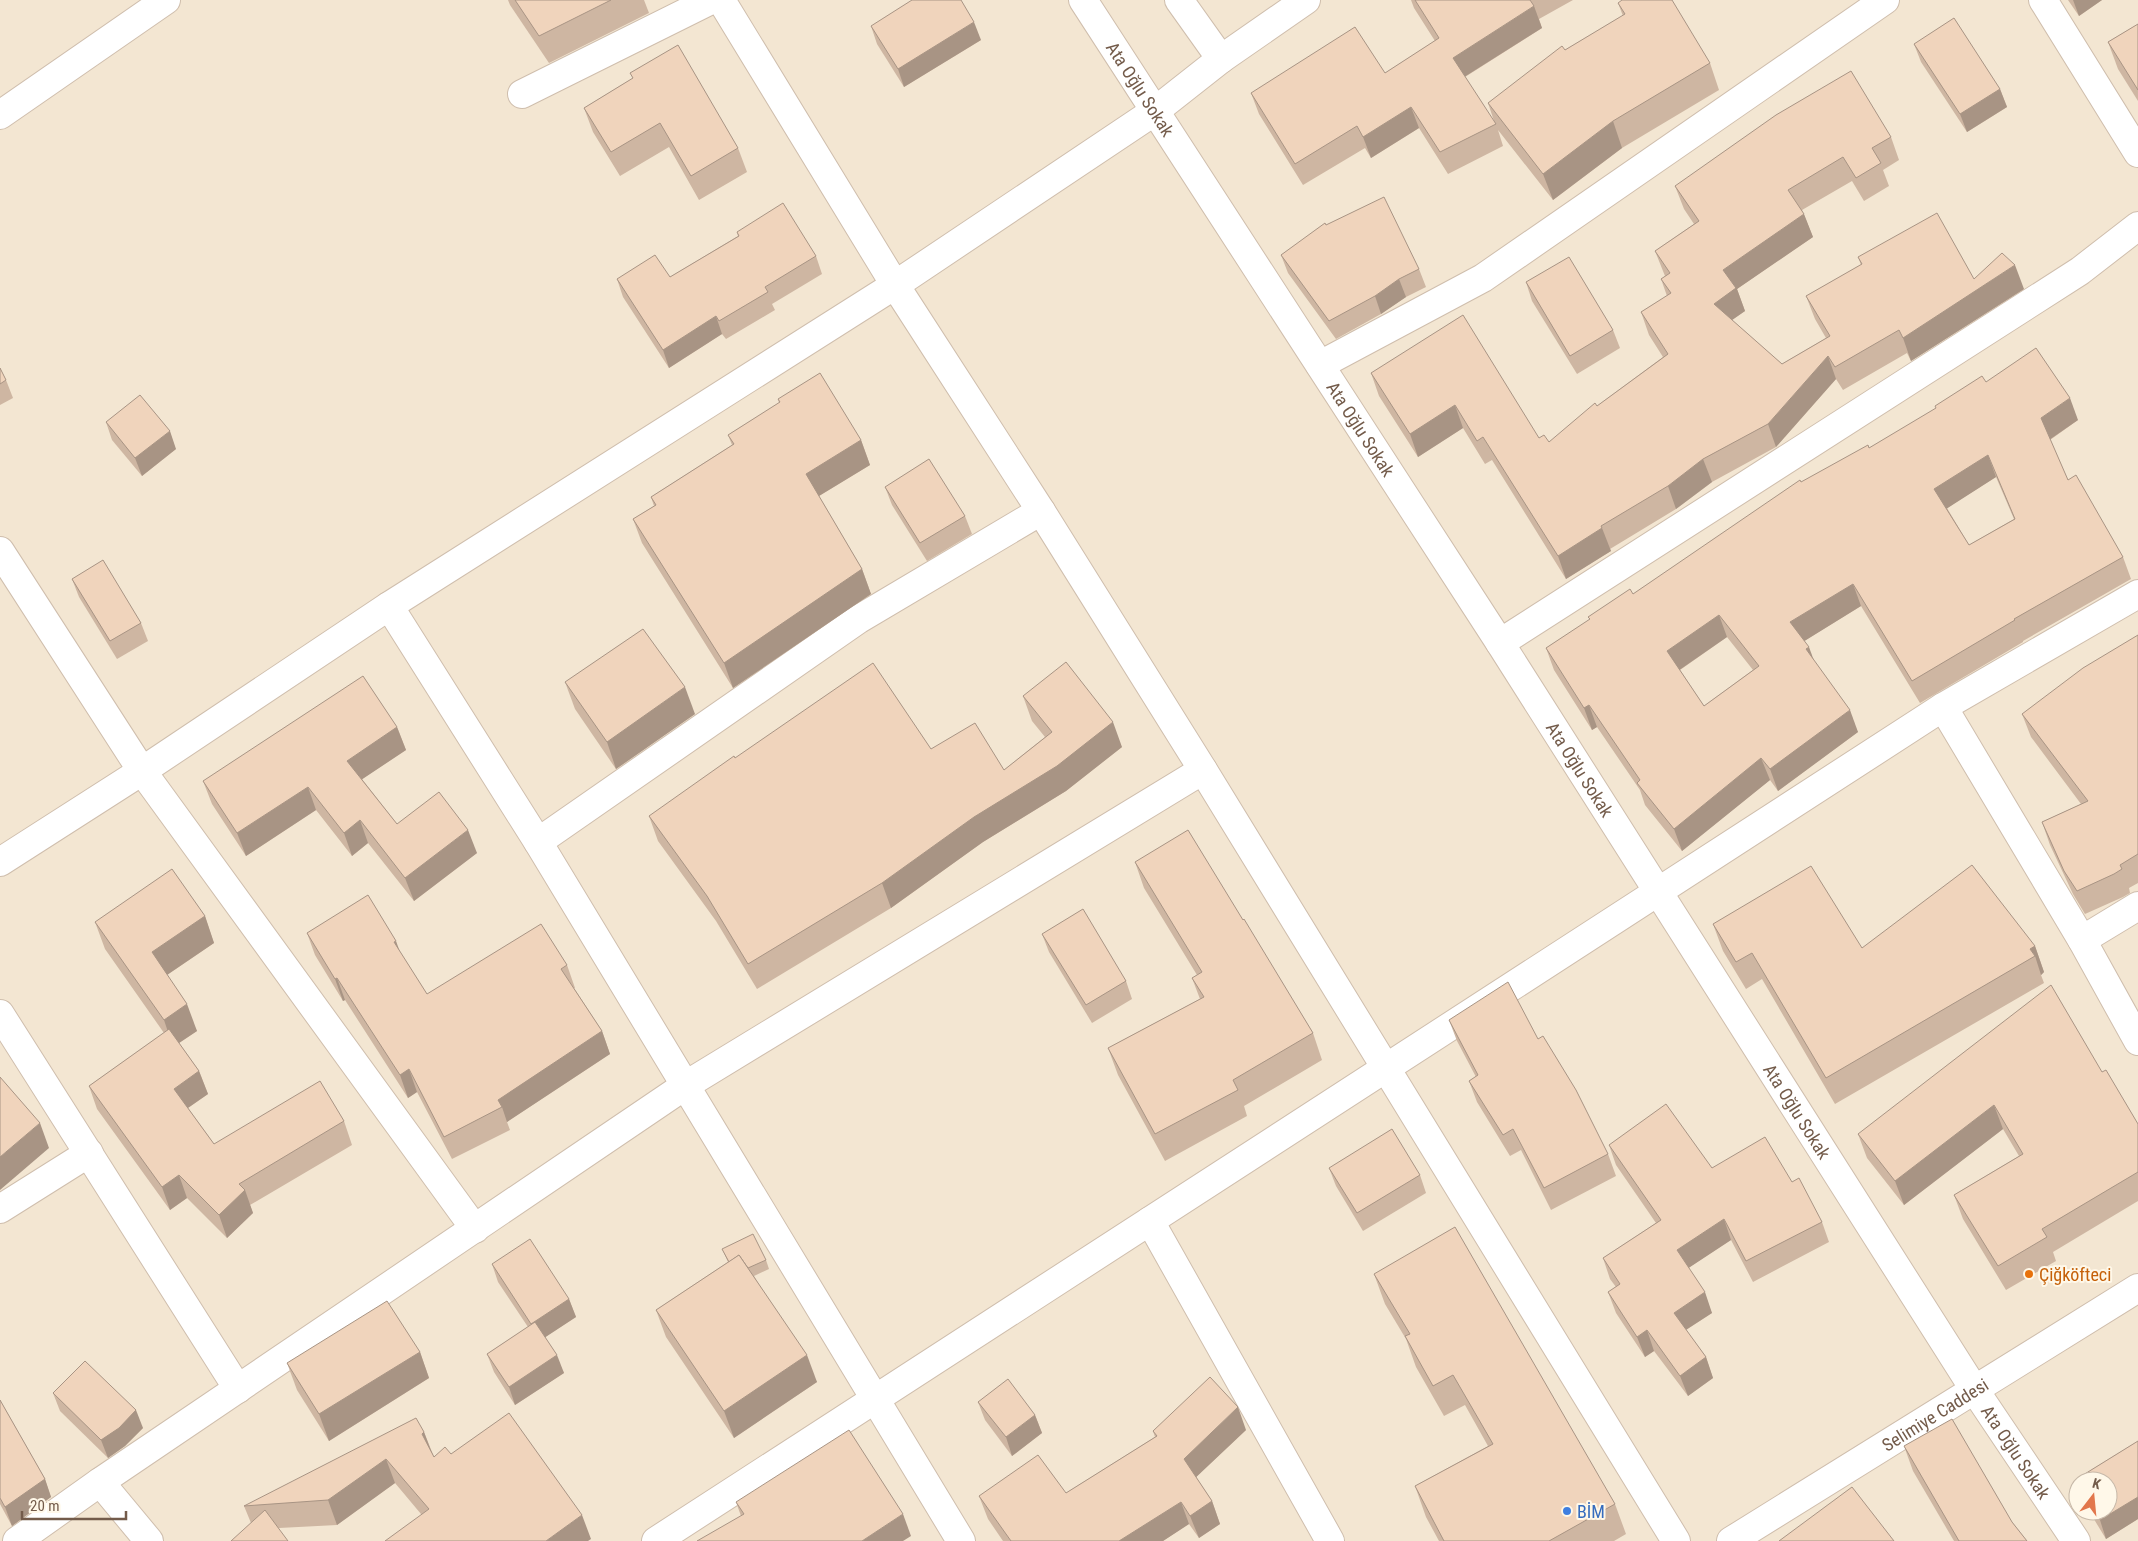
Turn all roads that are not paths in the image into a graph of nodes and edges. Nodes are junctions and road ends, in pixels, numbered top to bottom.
1 (166, 0) edge
2 (711, 0) edge
3 (721, 0) edge
4 (1083, 0) edge
5 (1179, 0) edge
6 (1306, 0) edge
7 (1886, 0) edge
8 (2042, 0) edge
9 (1221, 59) junction
10 (522, 94) dead end
11 (1154, 110) junction
12 (0, 115) edge
13 (2138, 152) edge
14 (2138, 226) edge
15 (895, 285) junction
16 (1320, 365) junction
17 (1041, 511) junction
18 (0, 551) edge
19 (2138, 594) edge
20 (388, 606) junction
21 (1500, 643) junction
22 (1943, 708) junction
23 (1203, 770) junction
24 (142, 771) junction
25 (538, 842) junction
26 (0, 862) edge
27 (1659, 892) junction
28 (2138, 906) edge
29 (2082, 940) junction
30 (0, 1014) edge
31 (2138, 1041) edge
32 (1387, 1068) junction
33 (686, 1085) junction
34 (89, 1153) junction
35 (0, 1209) edge
36 (1150, 1221) junction
37 (475, 1229) junction
38 (2138, 1288) edge
39 (238, 1389) junction
40 (1974, 1389) junction
41 (877, 1399) junction
42 (100, 1482) junction
43 (17, 1541) edge
44 (149, 1541) edge
45 (656, 1541) edge
46 (961, 1541) edge
47 (1330, 1541) edge
48 (1676, 1541) edge
49 (1731, 1541) edge
50 (2076, 1541) edge

1 - 12 street
2 - 10 street
3 - 15 street
4 - 11 street, Ata Oğlu Sokak
5 - 9 street
6 - 9 street
7 - 16 street
8 - 13 street
9 - 11 street
11 - 15 street
11 - 16 street, Ata Oğlu Sokak
14 - 21 street
15 - 17 street
15 - 20 street
16 - 21 street, Ata Oğlu Sokak
17 - 23 street
17 - 25 street
18 - 24 street
19 - 22 street
20 - 24 street
20 - 25 street
21 - 27 street, Ata Oğlu Sokak
22 - 27 street
22 - 29 street
23 - 32 street
23 - 33 street
24 - 26 street
24 - 37 street
25 - 33 street
27 - 32 street
27 - 40 street, Ata Oğlu Sokak
28 - 29 street
29 - 31 street
30 - 34 street
32 - 36 street
32 - 48 street
33 - 37 street
33 - 41 street
34 - 35 street
34 - 39 street
36 - 41 street
36 - 47 street
37 - 39 street
38 - 40 street, Selimiye Caddesi
39 - 42 street
40 - 49 street, Selimiye Caddesi
40 - 50 street, Ata Oğlu Sokak
41 - 45 street
41 - 46 street
42 - 43 street
42 - 44 street

